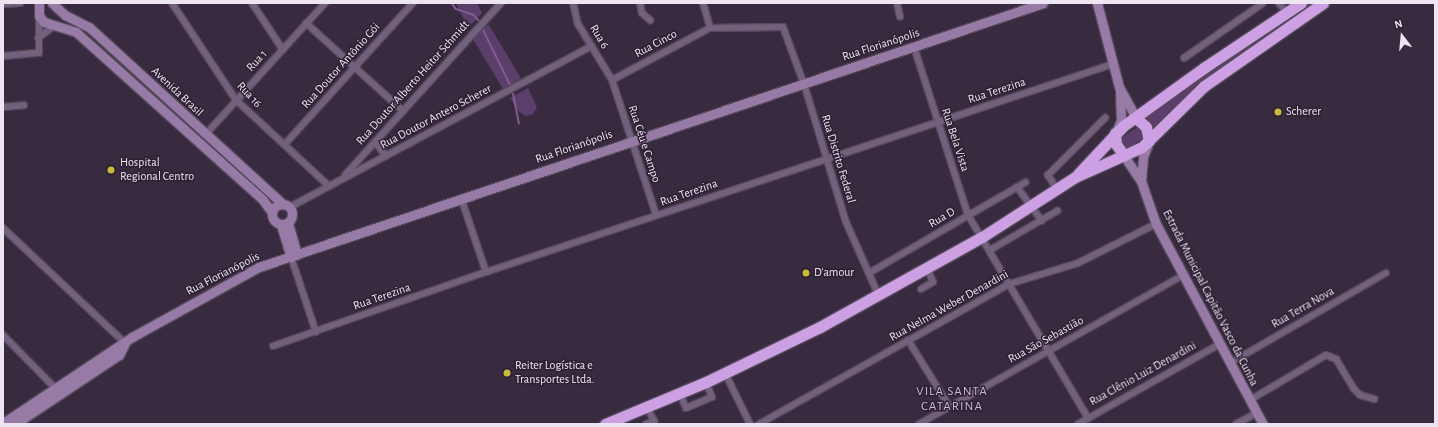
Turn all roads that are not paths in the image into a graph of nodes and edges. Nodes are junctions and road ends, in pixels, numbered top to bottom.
1 (20, 3) edge
2 (39, 3) edge
3 (172, 3) edge
4 (252, 3) edge
5 (325, 3) edge
6 (413, 3) edge
7 (501, 3) edge
8 (573, 3) edge
9 (640, 3) edge
10 (703, 3) edge
11 (896, 3) edge
12 (1043, 3) edge
13 (1096, 3) edge
14 (1264, 3) edge
15 (1279, 3) edge
16 (1301, 3) edge
17 (1323, 3) edge
18 (3, 4) edge
19 (54, 5) edge
20 (1287, 13) junction
21 (39, 16) junction
22 (900, 17) dead end
23 (650, 20) dead end
24 (306, 23) junction
25 (54, 26) junction
26 (710, 28) junction
27 (38, 38) junction
28 (592, 46) junction
29 (914, 47) junction
30 (283, 50) junction
31 (3, 56) edge
32 (1184, 58) dead end
33 (1113, 64) junction
34 (355, 67) junction
35 (612, 80) junction
36 (804, 84) junction
37 (1119, 87) junction
38 (236, 100) junction
39 (24, 105) dead end
40 (3, 107) edge
41 (179, 110) junction
42 (403, 111) junction
43 (172, 118) junction
44 (1104, 118) dead end
45 (1136, 118) junction
46 (938, 122) junction
47 (1115, 133) junction
48 (206, 134) junction
49 (632, 140) junction
50 (1149, 141) junction
51 (375, 142) junction
52 (285, 144) junction
53 (386, 156) junction
54 (1124, 156) junction
55 (827, 158) junction
56 (1075, 177) junction
57 (342, 179) junction
58 (1141, 180) junction
59 (1026, 182) dead end
60 (329, 186) junction
61 (1017, 186) junction
62 (1056, 189) junction
63 (461, 198) junction
64 (286, 205) junction
65 (1031, 205) junction
66 (271, 211) junction
67 (1057, 211) dead end
68 (968, 215) junction
69 (656, 216) junction
70 (1042, 221) junction
71 (284, 224) junction
72 (1156, 224) junction
73 (3, 228) edge
74 (982, 237) junction
75 (990, 250) junction
76 (294, 256) junction
77 (927, 268) junction
78 (486, 272) junction
79 (868, 273) junction
80 (1386, 273) dead end
81 (1183, 275) junction
82 (1010, 284) junction
83 (921, 289) dead end
84 (879, 296) junction
85 (316, 332) junction
86 (3, 335) edge
87 (908, 340) junction
88 (125, 343) junction
89 (1220, 344) junction
90 (273, 346) dead end
91 (1049, 351) junction
92 (1230, 363) junction
93 (725, 373) junction
94 (706, 382) junction
95 (58, 391) junction
96 (680, 394) junction
97 (1374, 399) dead end
98 (1250, 400) junction
99 (949, 406) junction
100 (647, 407) junction
101 (1257, 413) junction
102 (1088, 418) junction
103 (8, 421) edge
104 (618, 422) edge
105 (605, 424) edge
106 (646, 424) edge
107 (750, 424) edge
108 (759, 424) edge
109 (919, 424) edge
110 (1078, 424) edge
111 (1236, 424) edge
112 (1263, 424) edge

1 - 18 street
2 - 21 street
3 - 38 street, Rua 16
4 - 30 street
5 - 24 street, Rua 1
6 - 34 street, Rua Doutor Antônio Gói
7 - 42 street, Rua Doutor Alberto Heitor Schmidt
8 - 28 street, Rua 6
9 - 23 street
10 - 26 street
11 - 22 street
12 - 29 street, Rua Florianópolis
13 - 33 street
14 - 32 street
15 - 20 street
16 - 20 highway
17 - 50 highway
19 - 25 street
19 - 41 street, Avenida Brasil
20 - 45 highway
21 - 25 street, Avenida Brasil
21 - 27 street
24 - 30 street, Rua 1
24 - 34 street
25 - 27 street
25 - 43 street, Avenida Brasil
26 - 35 street, Rua Cinco
26 - 36 street, Rua Distrito Federal
27 - 31 street
28 - 35 street, Rua 6
28 - 53 street, Rua Doutor Antero Scherer
29 - 36 street, Rua Florianópolis
29 - 46 street, Rua Bela Vista
30 - 38 street, Rua 1
33 - 37 street
33 - 46 street, Rua Terezina
34 - 42 street
34 - 52 street, Rua Doutor Antônio Gói
35 - 49 street, Rua Céu e Campo
36 - 49 street, Rua Florianópolis
36 - 55 street, Rua Distrito Federal
37 - 45 street
37 - 47 street
38 - 48 street, Rua 1
38 - 52 street, Rua 16
39 - 40 street
41 - 43 street
41 - 48 street, Avenida Brasil
42 - 51 street, Rua Doutor Alberto Heitor Schmidt
43 - 66 street, Avenida Brasil
44 - 62 street
45 - 47 highway
45 - 50 highway
46 - 55 street, Rua Terezina
46 - 68 street, Rua Bela Vista
47 - 54 highway
47 - 56 highway
48 - 64 street, Avenida Brasil
49 - 63 street, Rua Florianópolis
49 - 69 street, Rua Céu e Campo
50 - 54 highway
50 - 58 street, Estrada Municipal Capitão Vasco da Cunha
51 - 53 street
51 - 57 street, Rua Doutor Alberto Heitor Schmidt
52 - 60 street, Rua 16
53 - 57 street, Rua Doutor Antero Scherer
54 - 56 highway
54 - 58 street, Estrada Municipal Capitão Vasco da Cunha
55 - 69 street, Rua Terezina
55 - 79 street, Rua Distrito Federal
56 - 62 highway
57 - 60 street, Rua Doutor Antero Scherer
58 - 72 street, Estrada Municipal Capitão Vasco da Cunha
59 - 61 street, Rua D
60 - 64 street, Rua Doutor Antero Scherer
61 - 65 street
61 - 68 street, Rua D
62 - 65 highway
63 - 76 street, Rua Florianópolis
63 - 78 street
64 - 66 street
64 - 71 street, Avenida Brasil
65 - 70 street
65 - 74 highway
66 - 71 street, Avenida Brasil
67 - 70 street
68 - 74 street, Rua Bela Vista
68 - 79 street, Rua D
69 - 78 street, Rua Terezina
70 - 75 street
71 - 76 street, Avenida Brasil
72 - 81 street, Estrada Municipal Capitão Vasco da Cunha
72 - 82 street, Rua Nelma Weber Denardini
73 - 88 street
74 - 75 street, Rua Bela Vista
74 - 77 highway
75 - 82 street, Rua Bela Vista
76 - 85 street
76 - 88 street, Rua Florianópolis
77 - 83 street
77 - 84 highway
78 - 85 street, Rua Terezina
79 - 84 street, Rua Distrito Federal
80 - 92 street, Rua Terra Nova
81 - 89 street, Estrada Municipal Capitão Vasco da Cunha
81 - 91 street, Rua São Sebastião
82 - 87 street, Rua Nelma Weber Denardini
82 - 91 street, Rua Bela Vista
84 - 93 highway
85 - 90 street, Rua Terezina
86 - 95 street
87 - 99 street
87 - 108 street, Rua Nelma Weber Denardini
88 - 95 street, Rua Florianópolis
89 - 92 street, Estrada Municipal Capitão Vasco da Cunha
89 - 102 street, Rua Clênio Luiz Denardini
91 - 99 street, Rua São Sebastião
91 - 102 street, Rua Bela Vista
92 - 98 street, Estrada Municipal Capitão Vasco da Cunha
93 - 94 highway
93 - 107 street
94 - 96 highway
94 - 96 street
95 - 103 street, Rua Florianópolis
96 - 100 highway
97 - 98 street
98 - 101 street, Estrada Municipal Capitão Vasco da Cunha
99 - 109 street, Rua São Sebastião
100 - 104 highway
100 - 106 street
101 - 111 street
101 - 112 street, Estrada Municipal Capitão Vasco da Cunha
102 - 110 street, Rua Clênio Luiz Denardini
104 - 105 highway

